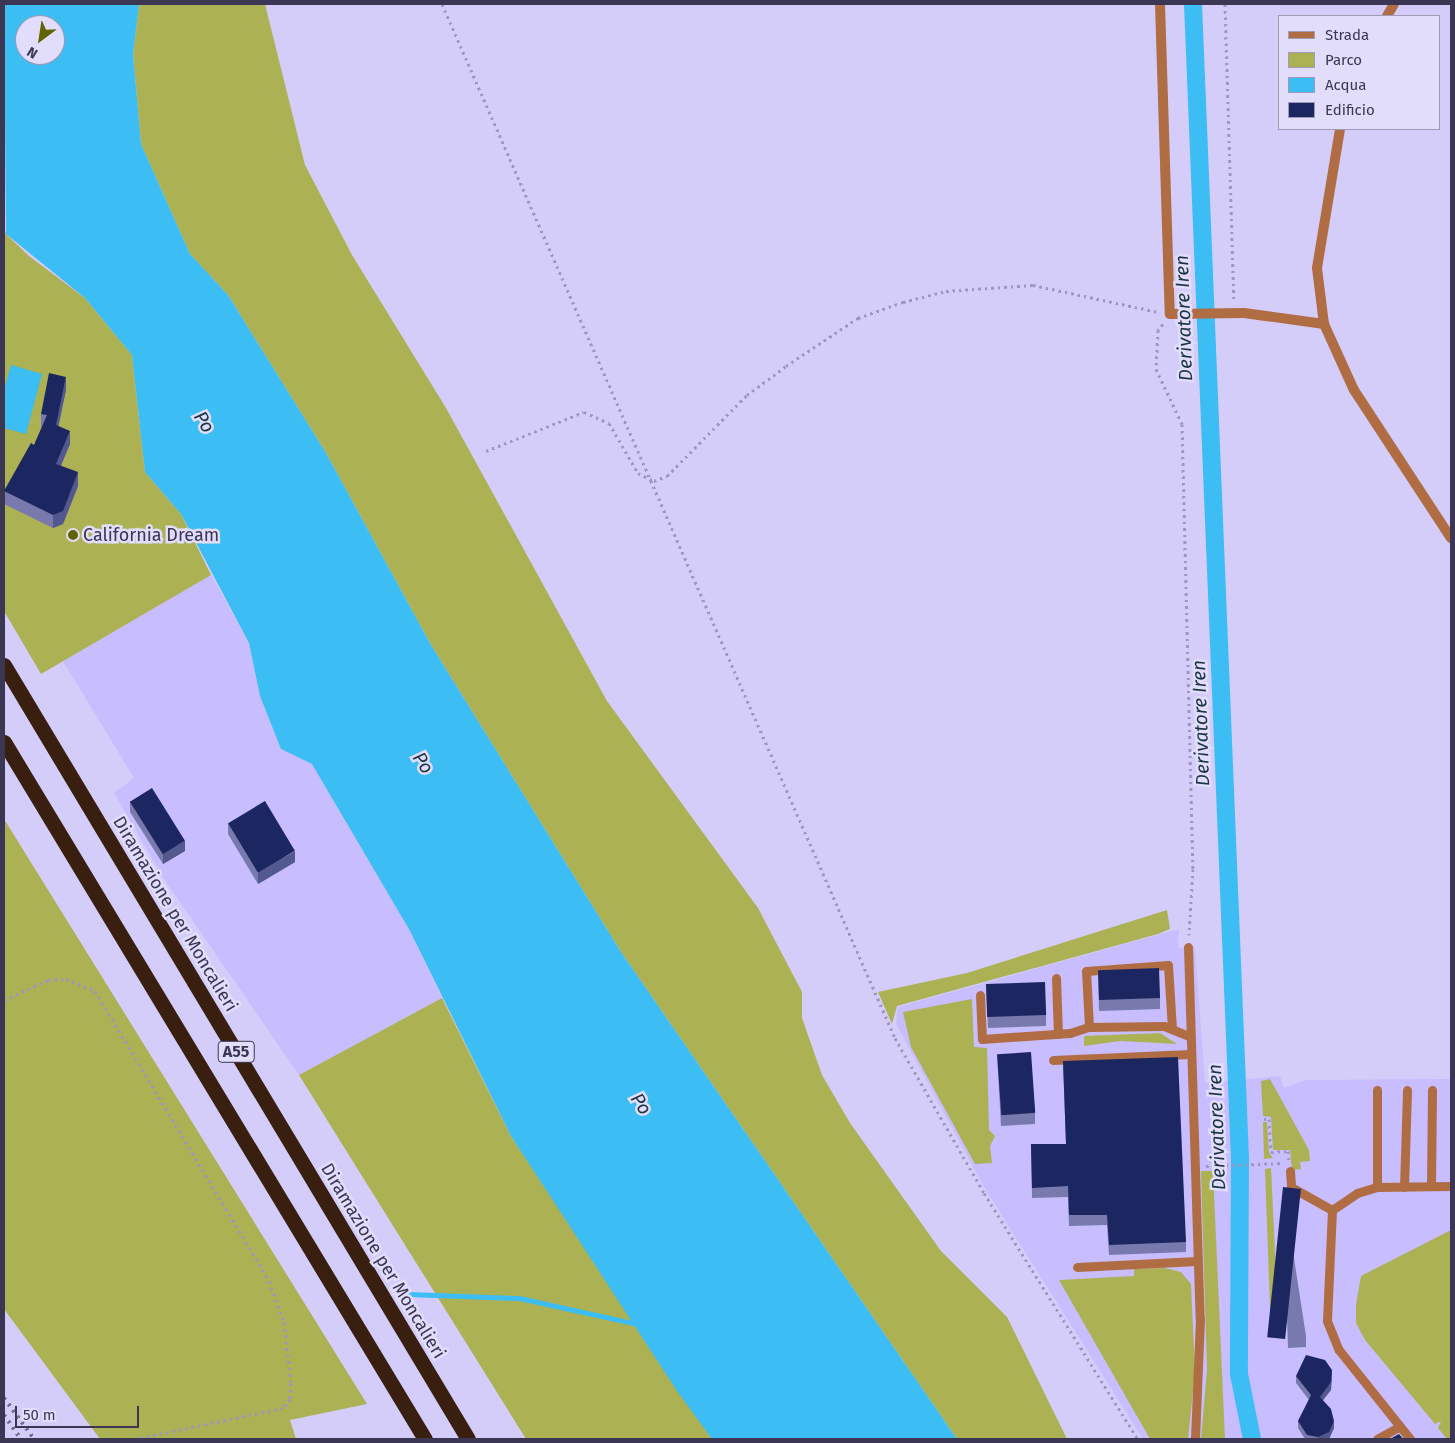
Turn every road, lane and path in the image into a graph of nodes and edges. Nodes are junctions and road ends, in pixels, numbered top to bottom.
1 (442, 4) edge
2 (1160, 4) edge
3 (1224, 4) edge
4 (1394, 4) edge
5 (1388, 15) edge
6 (1340, 130) edge
7 (1244, 313) junction
8 (1170, 314) junction
9 (1324, 324) junction
10 (486, 451) dead end
11 (654, 481) junction
12 (1451, 538) edge
13 (4, 666) edge
14 (4, 742) edge
15 (1188, 947) joint
16 (1056, 978) dead end
17 (980, 995) dead end
18 (4, 1000) edge
19 (1088, 1027) junction
20 (1172, 1029) junction
21 (1058, 1034) junction
22 (1189, 1036) junction
23 (1190, 1054) junction
24 (1053, 1060) dead end
25 (1378, 1090) dead end
26 (1407, 1090) dead end
27 (1432, 1090) dead end
28 (1264, 1119) dead end
29 (1270, 1163) dead end
30 (1204, 1166) dead end
31 (1290, 1171) joint
32 (1431, 1186) junction
33 (1451, 1186) edge
34 (1377, 1187) junction
35 (1404, 1187) junction
36 (1332, 1210) junction
37 (1197, 1262) junction
38 (1077, 1267) dead end
39 (1400, 1426) junction
40 (135, 1439) edge
41 (425, 1439) edge
42 (468, 1439) edge
43 (1138, 1439) edge
44 (1196, 1439) edge
45 (1377, 1439) edge
46 (1410, 1439) edge

1 - 11 path
2 - 8 street
3 - 7 path
4 - 5 street
6 - 9 street
7 - 8 street
7 - 9 street
8 - 11 path
8 - 15 path
9 - 12 street
10 - 11 path
11 - 43 path
13 - 42 highway, Diramazione per Moncalieri / A55
14 - 41 highway, A55
15 - 22 lane
16 - 21 lane
17 - 21 lane
18 - 40 path
19 - 20 lane
19 - 20 lane
19 - 21 lane
20 - 22 lane
22 - 23 lane
23 - 24 lane
23 - 37 lane
25 - 34 lane
26 - 35 lane
27 - 32 lane
28 - 31 path
29 - 30 path
31 - 36 lane
32 - 33 lane
32 - 35 lane
34 - 35 lane
34 - 36 lane
36 - 39 lane
37 - 38 lane
37 - 44 lane
39 - 45 lane
39 - 46 lane

